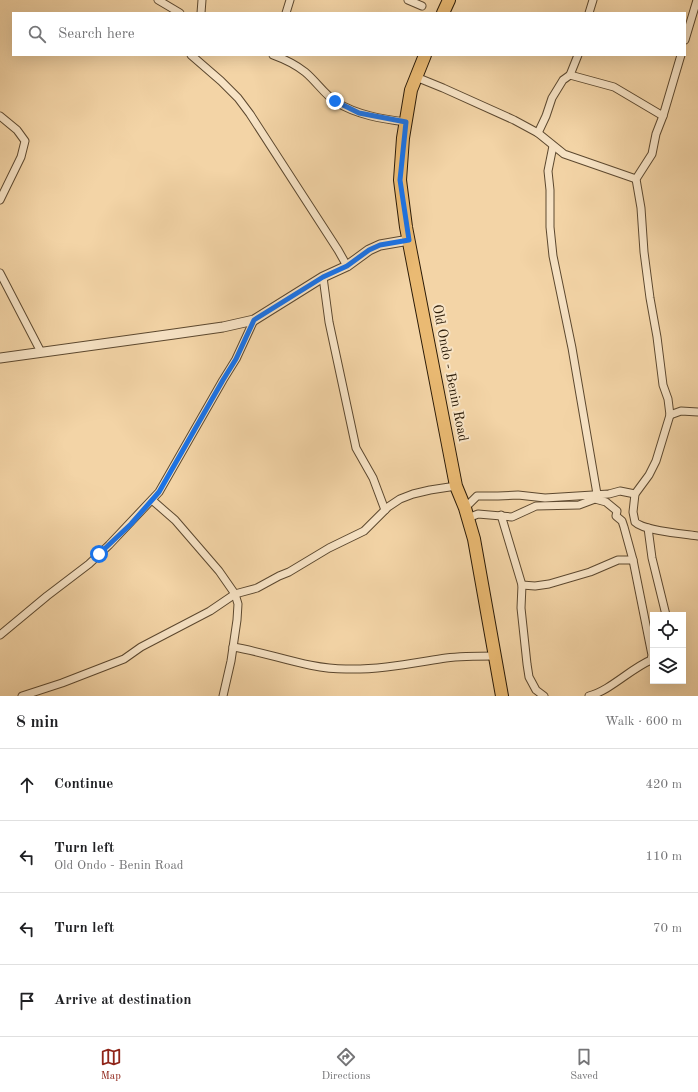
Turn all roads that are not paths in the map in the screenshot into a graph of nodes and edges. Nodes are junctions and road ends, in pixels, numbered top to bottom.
1 (158, 0) edge
2 (202, 0) edge
3 (290, 0) edge
4 (408, 0) edge
5 (449, 0) edge
6 (593, 0) edge
7 (697, 0) edge
8 (422, 6) dead end
9 (178, 12) edge
10 (201, 12) edge
11 (286, 12) edge
12 (443, 12) edge
13 (589, 12) edge
14 (686, 37) edge
15 (192, 56) edge
16 (276, 56) edge
17 (425, 56) edge
18 (578, 56) edge
19 (681, 56) edge
20 (570, 74) junction
21 (416, 77) junction
22 (0, 116) edge
23 (663, 116) junction
24 (406, 122) junction
25 (538, 133) junction
26 (553, 146) junction
27 (636, 179) junction
28 (0, 200) edge
29 (409, 240) junction
30 (347, 266) junction
31 (0, 273) edge
32 (323, 277) junction
33 (254, 320) junction
34 (41, 352) junction
35 (0, 358) edge
36 (698, 412) edge
37 (670, 415) junction
38 (456, 486) junction
39 (597, 494) junction
40 (635, 494) junction
41 (152, 500) junction
42 (385, 510) junction
43 (467, 513) junction
44 (501, 515) junction
45 (648, 528) junction
46 (698, 536) edge
47 (633, 560) junction
48 (522, 585) junction
49 (235, 594) junction
50 (665, 612) edge
51 (0, 635) edge
52 (233, 647) junction
53 (494, 656) junction
54 (22, 696) edge
55 (223, 696) edge
56 (502, 696) edge
57 (544, 696) edge
58 (589, 696) edge

1 - 9 street
2 - 10 street
3 - 11 street
4 - 8 street
5 - 12 main road
6 - 13 street
7 - 14 street
15 - 30 street
16 - 24 street
17 - 21 main road, Old Ondo - Benin Road
18 - 20 street
19 - 23 street
20 - 23 street
20 - 25 street
21 - 24 main road, Old Ondo - Benin Road
21 - 25 street
22 - 28 street
23 - 27 street
24 - 29 main road, Old Ondo - Benin Road
25 - 26 street
26 - 27 street
26 - 39 street
27 - 37 street
29 - 30 street
29 - 38 main road, Old Ondo - Benin Road
30 - 32 street
31 - 34 street
32 - 33 street
32 - 42 street
33 - 34 street
33 - 41 street
34 - 35 street
36 - 37 street
37 - 40 street
38 - 42 street
38 - 43 main road, Old Ondo - Benin Road
39 - 40 street
39 - 43 street
40 - 45 street
41 - 49 street
41 - 51 street
42 - 49 street
43 - 44 street
43 - 53 main road, Old Ondo - Benin Road
44 - 47 street
44 - 48 street
45 - 46 street
45 - 50 street
47 - 48 street
47 - 58 street
48 - 57 street
49 - 52 street
49 - 54 street
52 - 53 street
52 - 55 street
53 - 56 main road, Old Ondo - Benin Road

